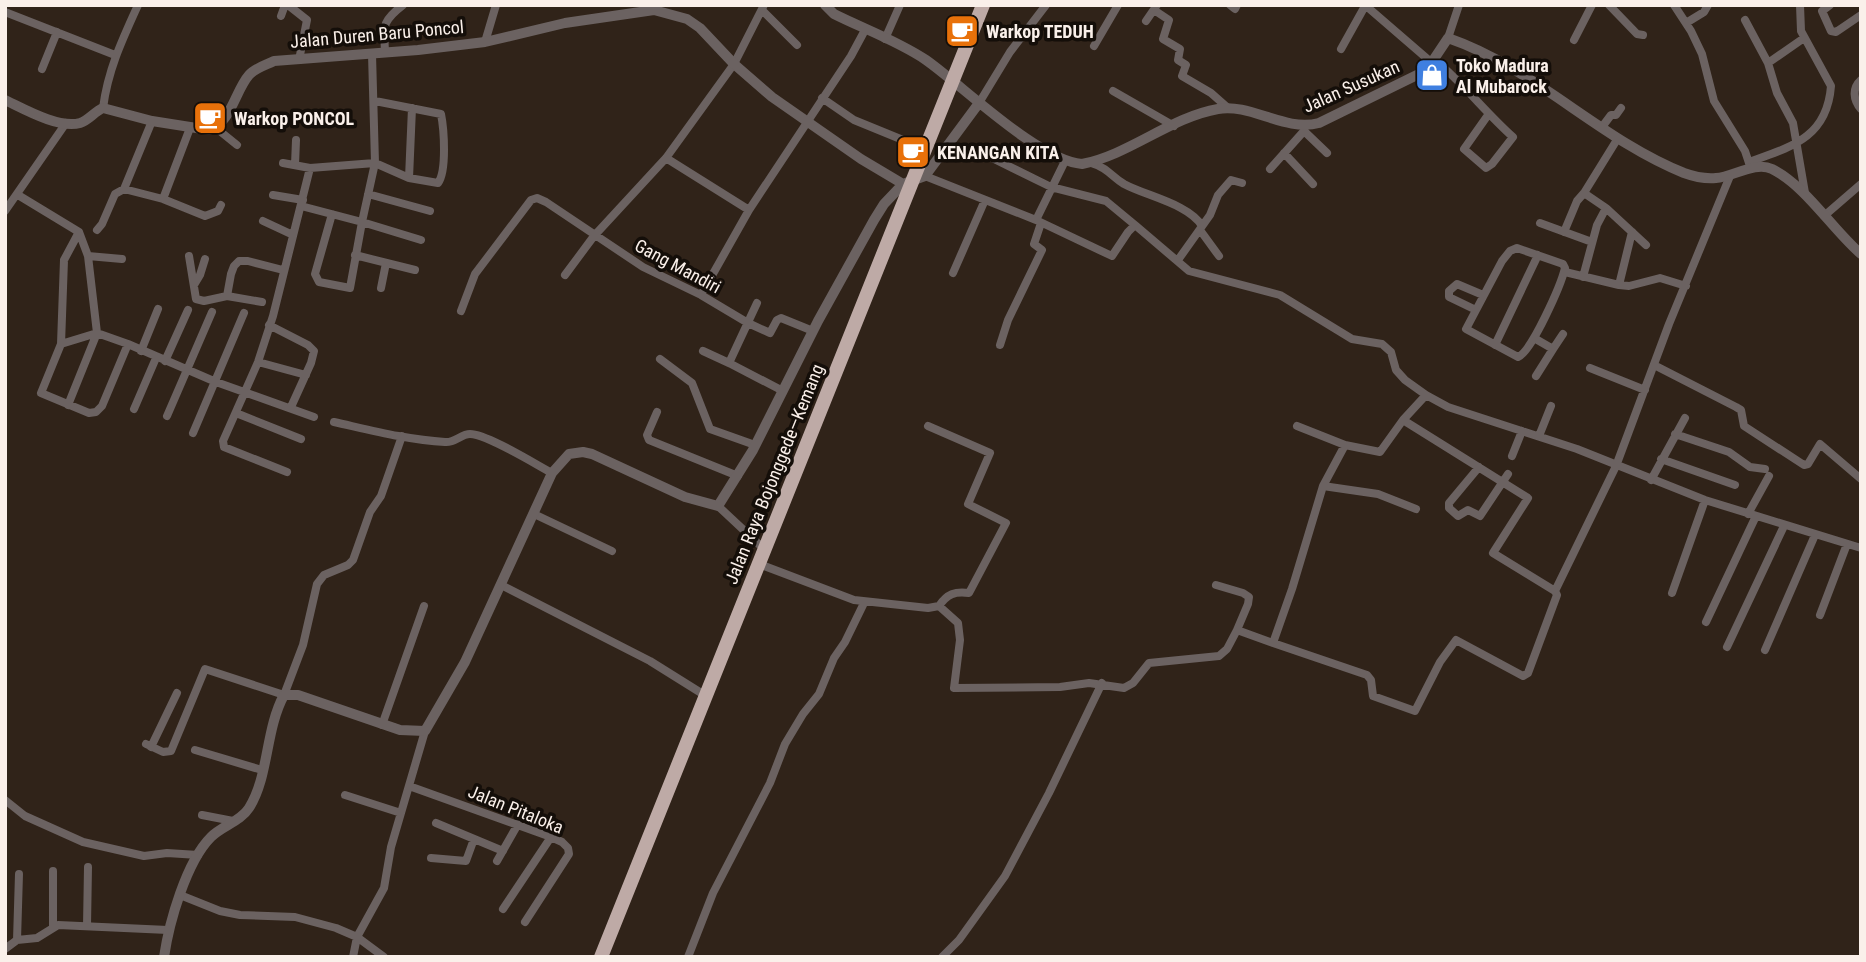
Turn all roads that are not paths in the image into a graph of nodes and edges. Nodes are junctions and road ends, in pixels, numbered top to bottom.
1 (287, 5) edge
2 (403, 5) edge
3 (496, 5) edge
4 (825, 5) edge
5 (900, 5) edge
6 (983, 5) edge
7 (1046, 5) edge
8 (1118, 5) edge
9 (1230, 5) edge
10 (1237, 5) edge
11 (1365, 5) edge
12 (1459, 5) edge
13 (1592, 5) edge
14 (1609, 5) edge
15 (1674, 5) edge
16 (1708, 5) edge
17 (1800, 5) edge
18 (1830, 5) edge
19 (136, 6) edge
20 (763, 8) edge
21 (1156, 8) edge
22 (5, 12) edge
23 (1861, 15) edge
24 (281, 16) dead end
25 (1745, 20) dead end
26 (1146, 21) dead end
27 (1686, 23) junction
28 (865, 30) junction
29 (57, 32) junction
30 (1643, 35) dead end
31 (1448, 38) junction
32 (1804, 38) junction
33 (885, 39) junction
34 (1574, 40) dead end
35 (485, 42) junction
36 (797, 45) dead end
37 (1094, 46) dead end
38 (1341, 49) dead end
39 (385, 52) junction
40 (372, 54) junction
41 (115, 55) junction
42 (299, 60) junction
43 (1432, 61) junction
44 (1768, 63) junction
45 (734, 64) junction
46 (42, 69) dead end
47 (1861, 80) edge
48 (952, 82) junction
49 (1113, 91) dead end
50 (822, 98) junction
51 (5, 100) edge
52 (375, 102) junction
53 (979, 103) junction
54 (1228, 107) junction
55 (103, 108) junction
56 (412, 108) junction
57 (1620, 108) dead end
58 (1861, 109) edge
59 (1488, 115) junction
60 (152, 121) junction
61 (806, 121) junction
62 (66, 123) junction
63 (1174, 126) junction
64 (1602, 127) junction
65 (190, 128) junction
66 (216, 128) junction
67 (1305, 129) junction
68 (1618, 138) junction
69 (296, 140) dead end
70 (237, 145) dead end
71 (1796, 146) junction
72 (925, 149) junction
73 (1284, 153) junction
74 (1327, 153) dead end
75 (666, 158) junction
76 (992, 158) dead end
77 (1065, 161) junction
78 (283, 163) dead end
79 (375, 163) junction
80 (1090, 163) junction
81 (295, 165) junction
82 (1750, 166) junction
83 (310, 168) junction
84 (1270, 169) dead end
85 (1730, 176) junction
86 (409, 178) junction
87 (913, 180) junction
88 (1242, 183) dead end
89 (1313, 184) dead end
90 (1861, 184) edge
91 (1051, 187) junction
92 (124, 190) junction
93 (1584, 193) junction
94 (368, 194) junction
95 (18, 195) junction
96 (273, 195) dead end
97 (1805, 196) junction
98 (163, 199) junction
99 (985, 200) junction
100 (302, 203) junction
101 (221, 205) dead end
102 (1606, 208) junction
103 (749, 210) junction
104 (5, 211) edge
105 (430, 211) dead end
106 (332, 214) junction
107 (1824, 216) junction
108 (263, 221) dead end
109 (1038, 221) junction
110 (362, 222) junction
111 (1540, 223) dead end
112 (1135, 225) junction
113 (1201, 228) junction
114 (97, 230) dead end
115 (79, 232) junction
116 (1564, 232) junction
117 (1632, 232) junction
118 (293, 235) junction
119 (594, 236) junction
120 (421, 240) dead end
121 (1592, 242) junction
122 (1646, 245) dead end
123 (1861, 254) edge
124 (355, 255) junction
125 (1538, 255) junction
126 (88, 256) junction
127 (189, 256) dead end
128 (1219, 256) dead end
129 (122, 259) dead end
130 (205, 259) dead end
131 (1178, 260) junction
132 (386, 263) junction
133 (284, 270) junction
134 (415, 270) dead end
135 (1565, 272) junction
136 (953, 273) dead end
137 (565, 275) dead end
138 (1583, 277) junction
139 (194, 285) junction
140 (1619, 285) junction
141 (1686, 286) junction
142 (382, 288) dead end
143 (701, 295) junction
144 (1483, 295) junction
145 (227, 296) junction
146 (262, 302) dead end
147 (757, 303) dead end
148 (158, 309) dead end
149 (188, 310) dead end
150 (1476, 310) junction
151 (461, 311) dead end
152 (212, 312) dead end
153 (244, 313) dead end
154 (748, 323) junction
155 (270, 325) junction
156 (813, 331) junction
157 (97, 333) junction
158 (1563, 334) dead end
159 (1534, 338) junction
160 (61, 344) junction
161 (128, 344) junction
162 (1000, 345) dead end
163 (1495, 345) junction
164 (1553, 349) junction
165 (141, 351) junction
166 (703, 351) dead end
167 (156, 358) junction
168 (660, 359) dead end
169 (165, 361) junction
170 (258, 362) junction
171 (729, 363) junction
172 (1654, 365) junction
173 (1590, 368) dead end
174 (187, 370) junction
175 (306, 375) junction
176 (1536, 376) dead end
177 (216, 382) junction
178 (1645, 390) junction
179 (245, 391) junction
180 (783, 391) junction
181 (1426, 395) junction
182 (68, 405) junction
183 (1551, 406) dead end
184 (291, 407) junction
185 (134, 409) dead end
186 (657, 412) dead end
187 (236, 413) junction
188 (167, 416) dead end
189 (314, 417) dead end
190 (1685, 418) dead end
191 (1403, 420) junction
192 (334, 422) dead end
193 (928, 426) dead end
194 (1297, 426) dead end
195 (1522, 431) junction
196 (193, 433) dead end
197 (1675, 434) junction
198 (402, 436) junction
199 (1539, 436) junction
200 (301, 439) dead end
201 (1345, 444) junction
202 (755, 445) junction
203 (1512, 456) dead end
204 (1661, 459) junction
205 (1616, 466) junction
206 (1479, 467) junction
207 (287, 472) dead end
208 (552, 473) junction
209 (738, 475) junction
210 (1505, 478) junction
211 (1861, 479) edge
212 (1651, 480) junction
213 (1323, 485) junction
214 (1735, 485) dead end
215 (1705, 500) junction
216 (718, 506) junction
217 (1416, 509) dead end
218 (534, 514) junction
219 (1752, 515) junction
220 (1784, 526) junction
221 (1815, 535) junction
222 (1847, 544) junction
223 (1861, 548) edge
224 (612, 551) dead end
225 (762, 556) junction
226 (501, 585) junction
227 (1216, 585) dead end
228 (1555, 592) junction
229 (1672, 593) dead end
230 (864, 603) junction
231 (424, 606) dead end
232 (939, 606) junction
233 (1820, 615) dead end
234 (1706, 622) dead end
235 (1237, 630) junction
236 (1273, 643) junction
237 (1727, 647) dead end
238 (1766, 650) dead end
239 (1102, 683) junction
240 (177, 693) dead end
241 (284, 695) junction
242 (706, 696) junction
243 (382, 724) junction
244 (425, 731) junction
245 (195, 750) dead end
246 (262, 770) junction
247 (409, 786) junction
248 (345, 795) dead end
249 (5, 800) edge
250 (401, 813) junction
251 (202, 815) dead end
252 (233, 821) junction
253 (436, 823) dead end
254 (519, 824) junction
255 (551, 837) junction
256 (474, 839) junction
257 (503, 851) junction
258 (198, 855) junction
259 (431, 858) dead end
260 (498, 861) dead end
261 (89, 867) dead end
262 (53, 871) dead end
263 (19, 874) dead end
264 (180, 895) junction
265 (503, 909) dead end
266 (525, 922) dead end
267 (87, 926) junction
268 (53, 928) junction
269 (168, 930) junction
270 (357, 937) junction
271 (17, 940) junction
272 (5, 949) edge
273 (164, 957) edge
274 (353, 957) edge
275 (384, 957) edge
276 (601, 957) edge
277 (688, 957) edge
278 (942, 957) edge

1 - 24 street
1 - 42 street
2 - 39 street
3 - 35 street
4 - 28 street, Jalan Susukan
5 - 33 street
6 - 48 highway, Jalan Raya Bojonggede—Kemang
7 - 53 street
8 - 37 street
9 - 10 street
11 - 38 street
11 - 43 street
12 - 31 street
13 - 34 street
14 - 30 street
15 - 27 street
16 - 27 street
17 - 32 street
18 - 23 street
19 - 41 street
20 - 36 street
20 - 45 street
21 - 26 street
21 - 54 street
22 - 29 street
25 - 44 street
27 - 82 street
28 - 33 street, Jalan Susukan
28 - 50 street
29 - 41 street
29 - 46 street
31 - 43 street, Jalan Susukan
31 - 64 street
32 - 44 street
32 - 71 street
33 - 48 street, Jalan Susukan
35 - 39 street, Jalan Duren Baru Poncol
35 - 45 street, Jalan Duren Baru Poncol
39 - 40 street, Jalan Duren Baru Poncol
40 - 42 street, Jalan Duren Baru Poncol
40 - 52 street
41 - 55 street
42 - 66 street, Jalan Duren Baru Poncol
43 - 59 street
43 - 67 street, Jalan Susukan
44 - 71 street
45 - 61 street, Jalan Duren Baru Poncol
45 - 75 street
47 - 58 street
48 - 53 street, Jalan Susukan
48 - 72 highway, Jalan Raya Bojonggede—Kemang
49 - 63 street
50 - 61 street
50 - 72 street
51 - 62 street
52 - 56 street
52 - 79 street
53 - 77 street, Jalan Susukan
53 - 87 street
54 - 63 street, Jalan Susukan
54 - 67 street, Jalan Susukan
55 - 60 street
55 - 62 street
56 - 86 street
56 - 86 street
57 - 64 street
59 - 59 street
60 - 65 street
60 - 92 street
61 - 87 street, Jalan Duren Baru Poncol
61 - 103 street
62 - 95 street
63 - 80 street, Jalan Susukan
64 - 68 street
65 - 66 street
65 - 98 street
66 - 70 street
67 - 73 street
67 - 74 street
68 - 85 street
68 - 93 street
69 - 81 street
71 - 82 street
71 - 97 street
72 - 87 highway, Jalan Raya Bojonggede—Kemang
73 - 84 street
73 - 89 street
75 - 103 street
75 - 119 street
76 - 91 street
77 - 80 street, Jalan Susukan
77 - 91 street
78 - 81 street
79 - 83 street
79 - 86 street
79 - 94 street
80 - 113 street
81 - 83 street
82 - 85 street
82 - 97 street
83 - 100 street
85 - 141 street
87 - 99 street
87 - 156 street
87 - 225 highway, Jalan Raya Bojonggede—Kemang
88 - 113 street
90 - 107 street
91 - 109 street
91 - 112 street
92 - 98 street
92 - 114 street
93 - 102 street
93 - 116 street
94 - 105 street
94 - 110 street
95 - 104 street
95 - 115 street
96 - 100 street
97 - 107 street
98 - 101 street
99 - 109 street
99 - 136 street
100 - 106 street
100 - 118 street
102 - 117 street
102 - 121 street
103 - 143 street
106 - 110 street
106 - 124 street
107 - 123 street
108 - 118 street
109 - 112 street
109 - 162 street
110 - 120 street
110 - 124 street
111 - 116 street
112 - 131 street
113 - 128 street
113 - 131 street
115 - 126 street
115 - 160 street
116 - 121 street
117 - 122 street
117 - 140 street
118 - 133 street
119 - 137 street
119 - 143 street, Gang Mandiri
119 - 151 street, Gang Mandiri
121 - 138 street
124 - 132 street
125 - 135 street
125 - 144 street
125 - 163 street
126 - 129 street
126 - 157 street
127 - 139 street
130 - 139 street
131 - 181 street
132 - 134 street
132 - 142 street
133 - 145 street
133 - 155 street
135 - 138 street
135 - 159 street
138 - 140 street
139 - 145 street
140 - 141 street
141 - 172 street
143 - 154 street, Gang Mandiri
144 - 150 street
144 - 150 street
145 - 146 street
147 - 154 street
148 - 165 street
149 - 169 street
150 - 163 street
152 - 174 street
153 - 177 street
154 - 156 street
154 - 171 street
155 - 170 street
155 - 175 street
156 - 180 street
157 - 160 street
157 - 161 street
157 - 182 street
158 - 164 street
159 - 163 street
159 - 164 street
160 - 182 street
161 - 165 street
161 - 182 street
164 - 176 street
165 - 167 street
166 - 171 street
167 - 169 street
167 - 185 street
168 - 202 street
169 - 174 street
170 - 175 street
170 - 179 street
171 - 180 street
172 - 178 street
172 - 211 street
173 - 178 street
174 - 177 street
174 - 188 street
175 - 184 street
177 - 179 street
177 - 196 street
178 - 205 street
179 - 184 street
179 - 187 street
180 - 202 street
181 - 191 street
181 - 195 street
183 - 199 street
184 - 189 street
186 - 209 street
187 - 200 street
187 - 207 street
190 - 197 street
191 - 201 street
191 - 206 street
192 - 198 street
193 - 232 street
194 - 201 street
195 - 199 street
195 - 203 street
197 - 204 street
197 - 219 street
198 - 208 street
198 - 241 street
199 - 205 street
201 - 213 street
202 - 209 street
204 - 212 street
204 - 214 street
205 - 212 street
205 - 228 street
206 - 210 street
206 - 210 street
208 - 216 street
208 - 218 street
209 - 216 street
210 - 228 street
212 - 215 street
213 - 217 street
213 - 236 street
215 - 219 street
215 - 229 street
216 - 225 street
218 - 224 street
218 - 226 street
219 - 220 street
219 - 234 street
220 - 221 street
220 - 237 street
221 - 222 street
221 - 238 street
222 - 223 street
222 - 233 street
225 - 230 street
225 - 242 highway, Jalan Raya Bojonggede—Kemang
226 - 242 street
226 - 244 street
227 - 235 street
228 - 236 street
230 - 232 street
230 - 277 street
231 - 243 street
232 - 239 street
235 - 236 street
235 - 239 street
239 - 278 street
240 - 241 street
241 - 243 street
241 - 246 street
242 - 276 highway, Jalan Raya Bojonggede—Kemang
243 - 244 street
244 - 247 street
245 - 246 street
246 - 252 street
247 - 250 street
247 - 254 street, Jalan Pitaloka
248 - 250 street
249 - 258 street
250 - 270 street
251 - 252 street
252 - 258 street
253 - 256 street
254 - 255 street, Jalan Pitaloka
254 - 257 street
255 - 265 street
255 - 266 street, Jalan Pitaloka
256 - 257 street
256 - 259 street
257 - 260 street
258 - 264 street
261 - 267 street
262 - 268 street
263 - 271 street
264 - 269 street
264 - 270 street
267 - 268 street
267 - 269 street
268 - 271 street
269 - 273 street
270 - 274 street
270 - 275 street
271 - 272 street

